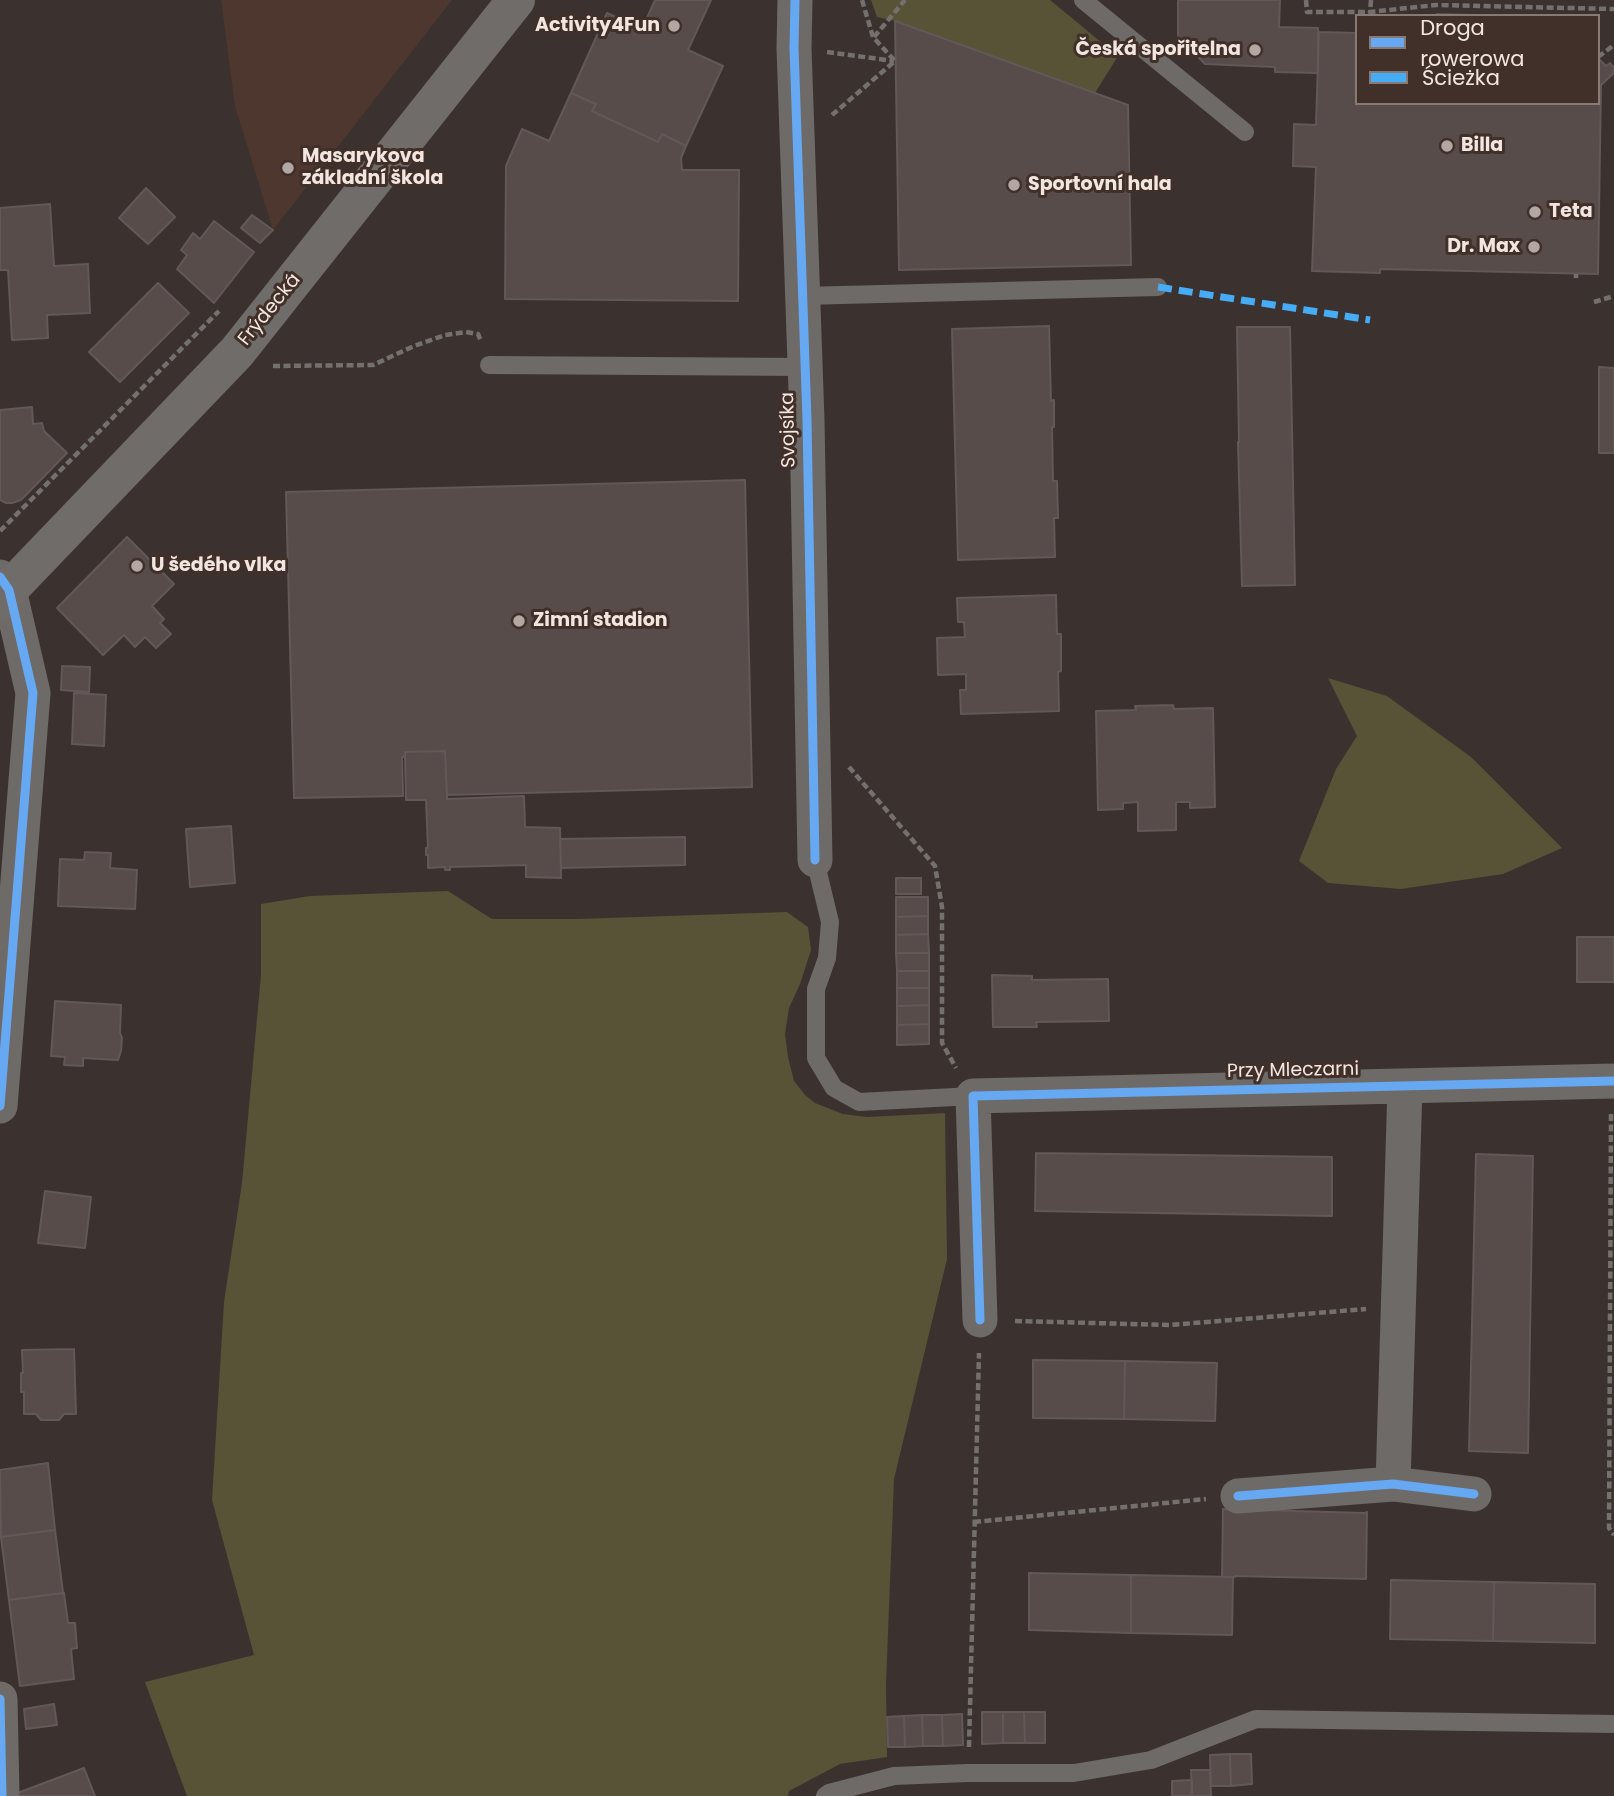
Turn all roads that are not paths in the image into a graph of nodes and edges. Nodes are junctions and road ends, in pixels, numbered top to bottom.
1 (516, 0) edge
2 (795, 0) edge
3 (1083, 0) edge
4 (1245, 132) dead end
5 (1158, 287) dead end
6 (802, 296) junction
7 (489, 365) road end
8 (805, 367) junction
9 (3, 588) edge
10 (815, 860) joint
11 (1613, 1081) edge
12 (1405, 1086) junction
13 (973, 1096) junction
14 (0, 1105) edge
15 (980, 1320) road end
16 (1393, 1484) junction
17 (1474, 1494) dead end
18 (1238, 1496) road end
19 (0, 1699) edge
20 (1614, 1724) edge
21 (2, 1796) edge
22 (825, 1796) edge

1 - 9 main road, Frýdecká
2 - 6 street, Svojsíka
3 - 4 lane
5 - 6 lane
6 - 8 street, Svojsíka
7 - 8 lane
8 - 10 street, Svojsíka
9 - 14 street
10 - 13 lane
11 - 12 street, Przy Mleczarni
12 - 13 street, Przy Mleczarni
12 - 16 street
13 - 15 street
16 - 17 street
16 - 18 street
19 - 21 street
20 - 22 lane

